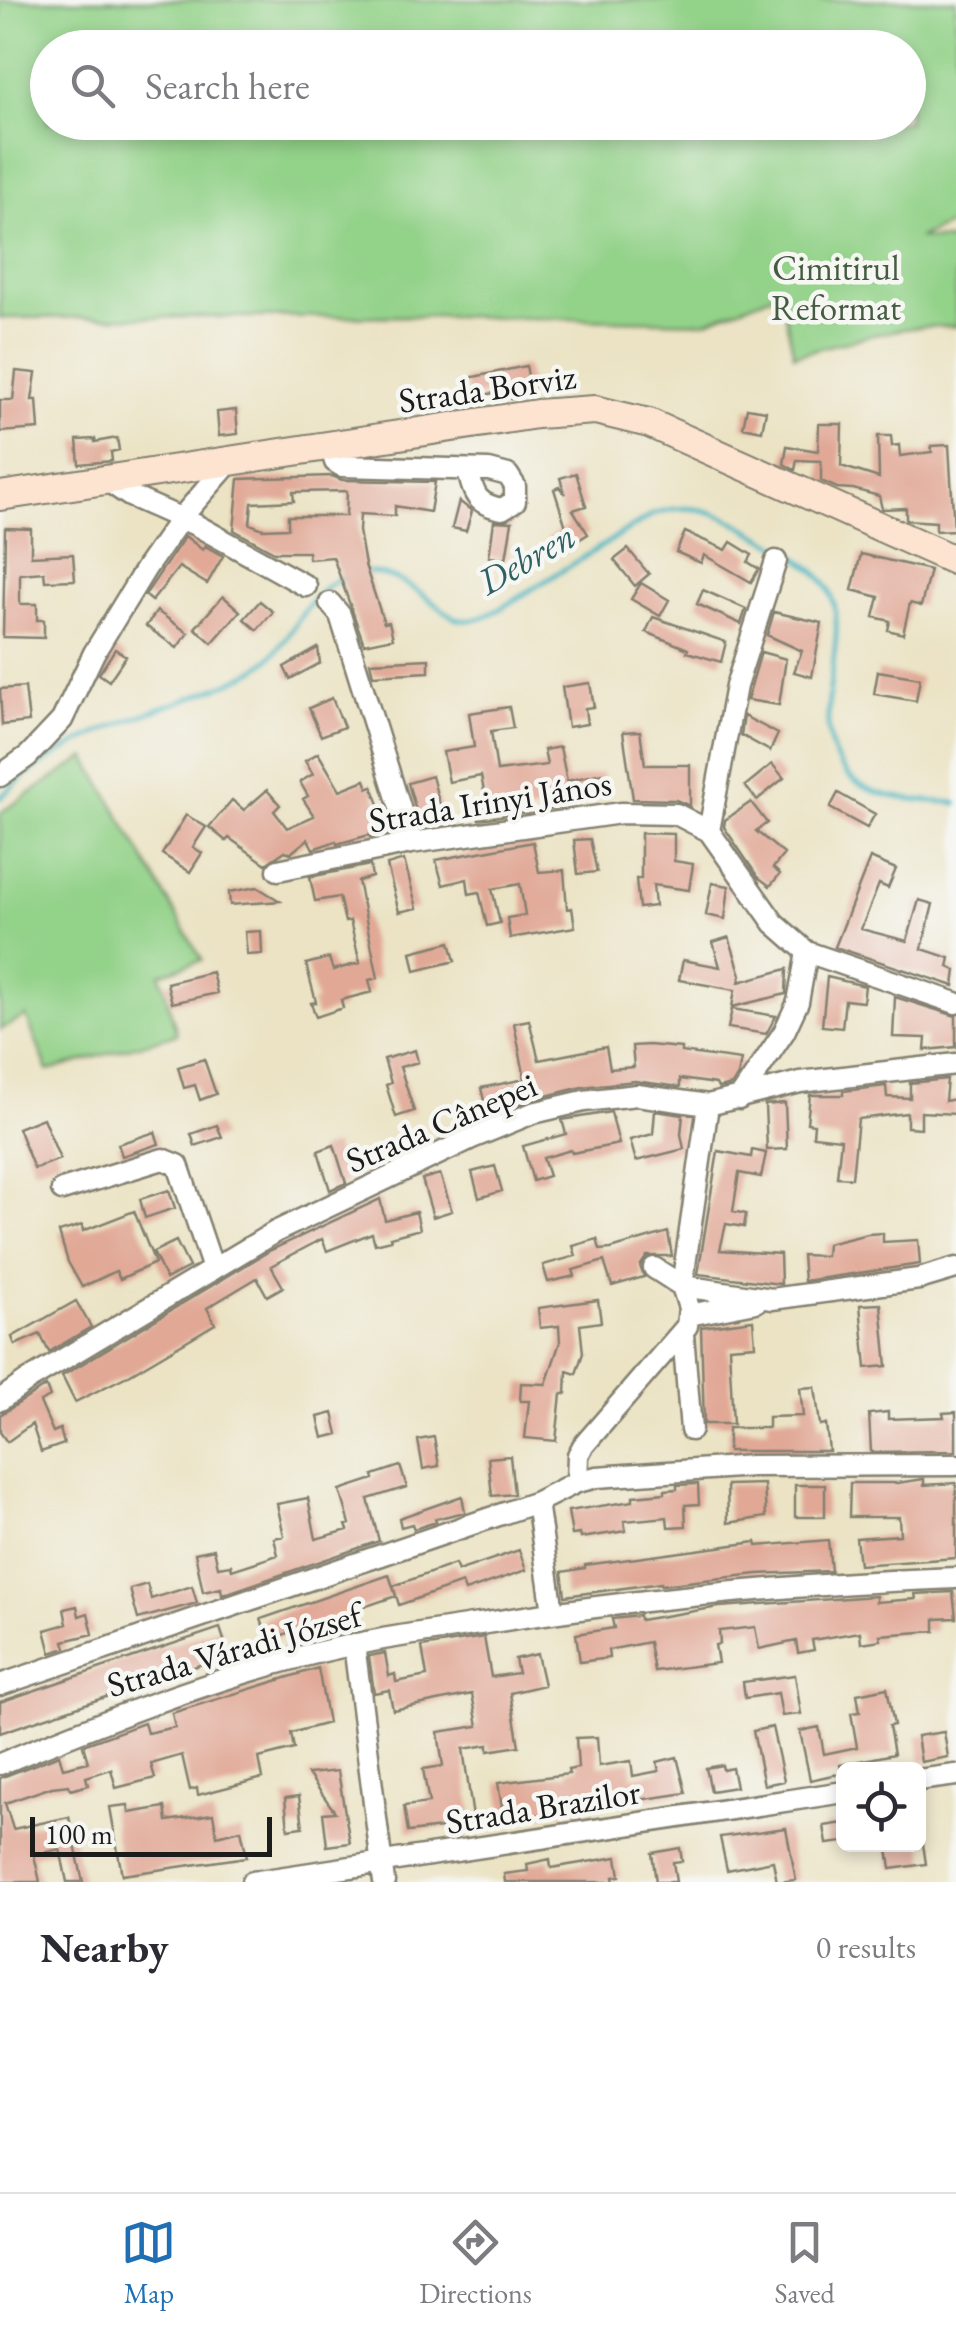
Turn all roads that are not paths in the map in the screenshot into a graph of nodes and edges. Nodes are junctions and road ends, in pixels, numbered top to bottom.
1 (331, 448) junction
2 (230, 463) junction
3 (468, 471) dead end
4 (106, 480) junction
5 (0, 496) edge
6 (182, 518) junction
7 (776, 561) dead end
8 (956, 561) edge
9 (306, 586) dead end
10 (330, 603) dead end
11 (0, 776) edge
12 (709, 831) junction
13 (410, 844) junction
14 (278, 870) dead end
15 (807, 952) junction
16 (956, 1002) edge
17 (956, 1064) edge
18 (739, 1099) junction
19 (708, 1105) junction
20 (62, 1190) dead end
21 (654, 1268) dead end
22 (956, 1268) edge
23 (213, 1269) junction
24 (682, 1286) junction
25 (772, 1300) junction
26 (686, 1324) junction
27 (0, 1400) edge
28 (691, 1430) dead end
29 (956, 1466) edge
30 (577, 1482) junction
31 (537, 1502) junction
32 (956, 1578) edge
33 (553, 1612) junction
34 (354, 1644) junction
35 (0, 1686) edge
36 (0, 1764) edge
37 (956, 1774) edge
38 (926, 1779) edge
39 (836, 1793) edge
40 (383, 1873) edge
41 (252, 1882) edge

1 - 2 main road, Strada Borviz
1 - 3 street
1 - 8 main road, Strada Borviz
2 - 4 main road, Strada Borviz
2 - 6 street
4 - 5 main road, Strada Borviz
4 - 6 street
6 - 9 street
6 - 11 street
7 - 12 street
10 - 13 street
12 - 13 street, Strada Irinyi János
12 - 15 street
13 - 14 street, Strada Irinyi János
15 - 16 street
15 - 18 street
17 - 18 street, Strada Cânepei
18 - 19 street, Strada Cânepei
19 - 23 street, Strada Cânepei
19 - 24 street
20 - 23 street
21 - 24 street
22 - 25 street
23 - 27 street, Strada Cânepei
24 - 25 street
24 - 26 street
25 - 26 street
26 - 28 street
26 - 30 street
29 - 30 street, Strada Váradi József
30 - 31 street, Strada Váradi József
31 - 33 street
31 - 35 street, Strada Váradi József
32 - 33 street, Strada Váradi József
33 - 34 street, Strada Váradi József
34 - 36 street, Strada Váradi József
34 - 40 street
37 - 38 street
39 - 40 street, Strada Brazilor
40 - 41 street, Strada Brazilor

